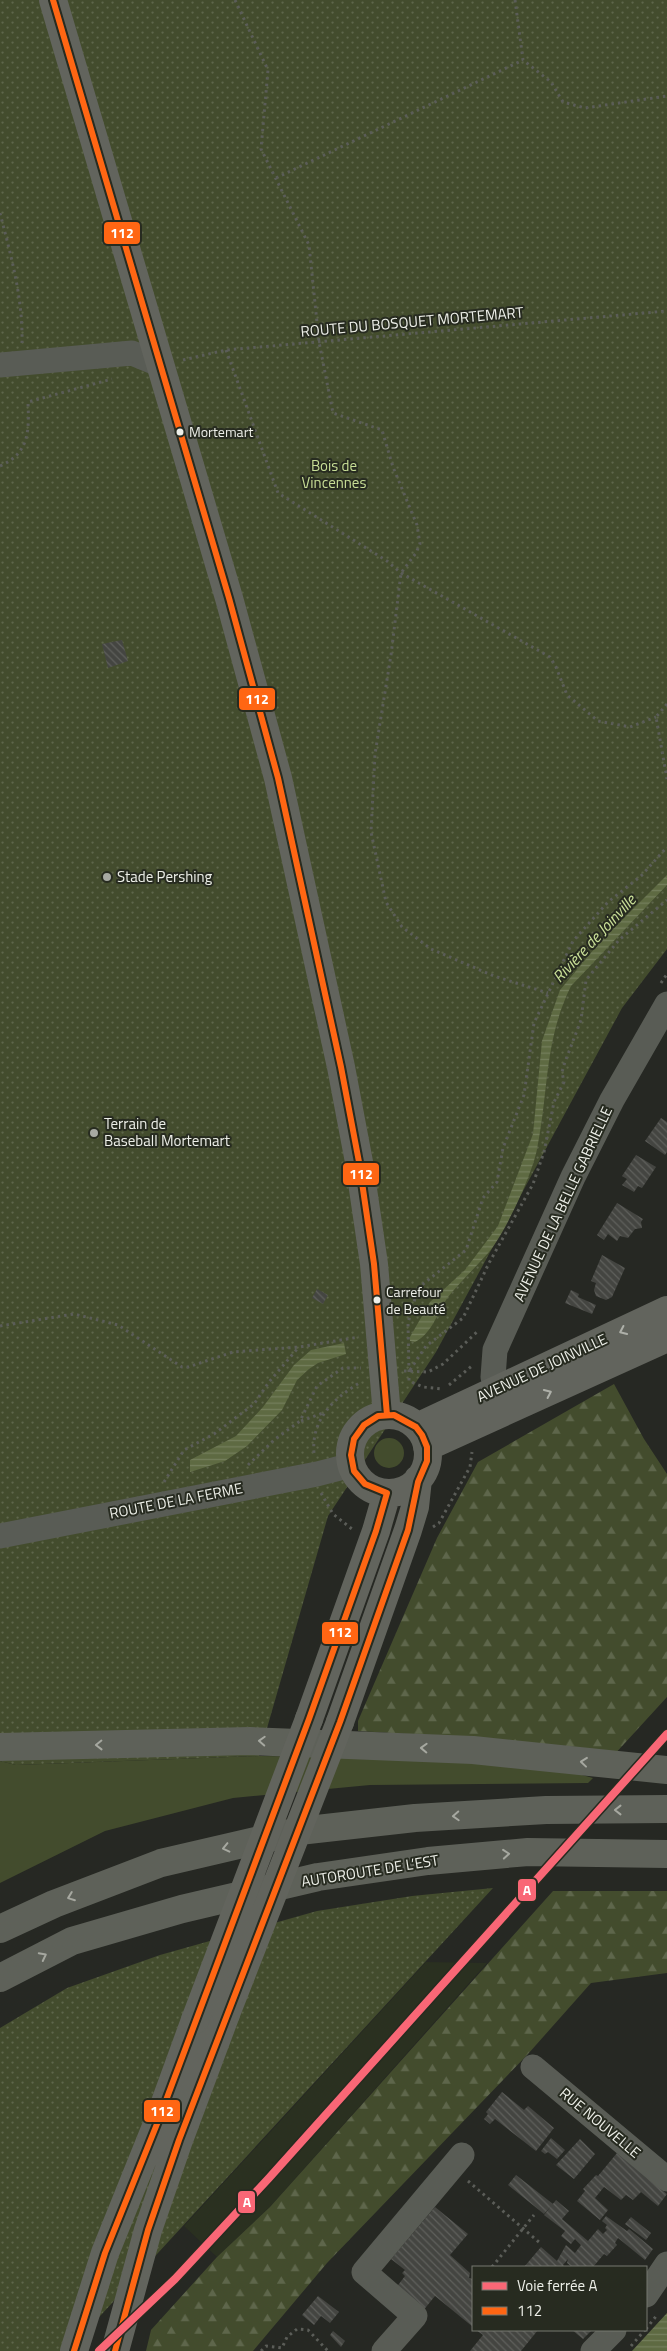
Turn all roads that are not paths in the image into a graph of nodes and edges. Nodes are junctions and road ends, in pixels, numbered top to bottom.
1 (53, 0) edge
2 (11, 364) edge
3 (161, 365) junction
4 (666, 1008) edge
5 (667, 1310) edge
6 (667, 1338) edge
7 (500, 1401) junction
8 (387, 1415) junction
9 (422, 1437) junction
10 (352, 1465) junction
11 (418, 1479) junction
12 (387, 1493) junction
13 (0, 1536) edge
14 (0, 1747) edge
15 (667, 1770) edge
16 (667, 1809) edge
17 (667, 1854) edge
18 (0, 1929) edge
19 (0, 1978) edge
20 (533, 2067) dead end
21 (457, 2162) road end
22 (667, 2179) edge
23 (667, 2264) edge
24 (647, 2294) edge
25 (613, 2331) edge
26 (74, 2351) edge
27 (114, 2351) edge
28 (384, 2351) edge
29 (593, 2351) edge

1 - 3 main road
2 - 3 street
3 - 8 main road
4 - 7 street, AVENUE DE LA BELLE GABRIELLE
5 -> 7 main road, AVENUE DE JOINVILLE
7 -> 6 main road, AVENUE DE JOINVILLE
7 - 9 main road, AVENUE DE JOINVILLE
8 - 9 main road
8 - 10 main road
9 - 11 main road
10 - 12 main road
10 - 13 street, ROUTE DE LA FERME
11 - 12 main road
11 - 27 main road, bridge
12 - 26 main road, bridge
15 -> 14 highway
16 -> 18 highway
19 -> 17 highway, AUTOROUTE DE L’EST
20 - 22 street, RUE NOUVELLE
21 - 28 street
23 - 24 street
25 - 29 street

